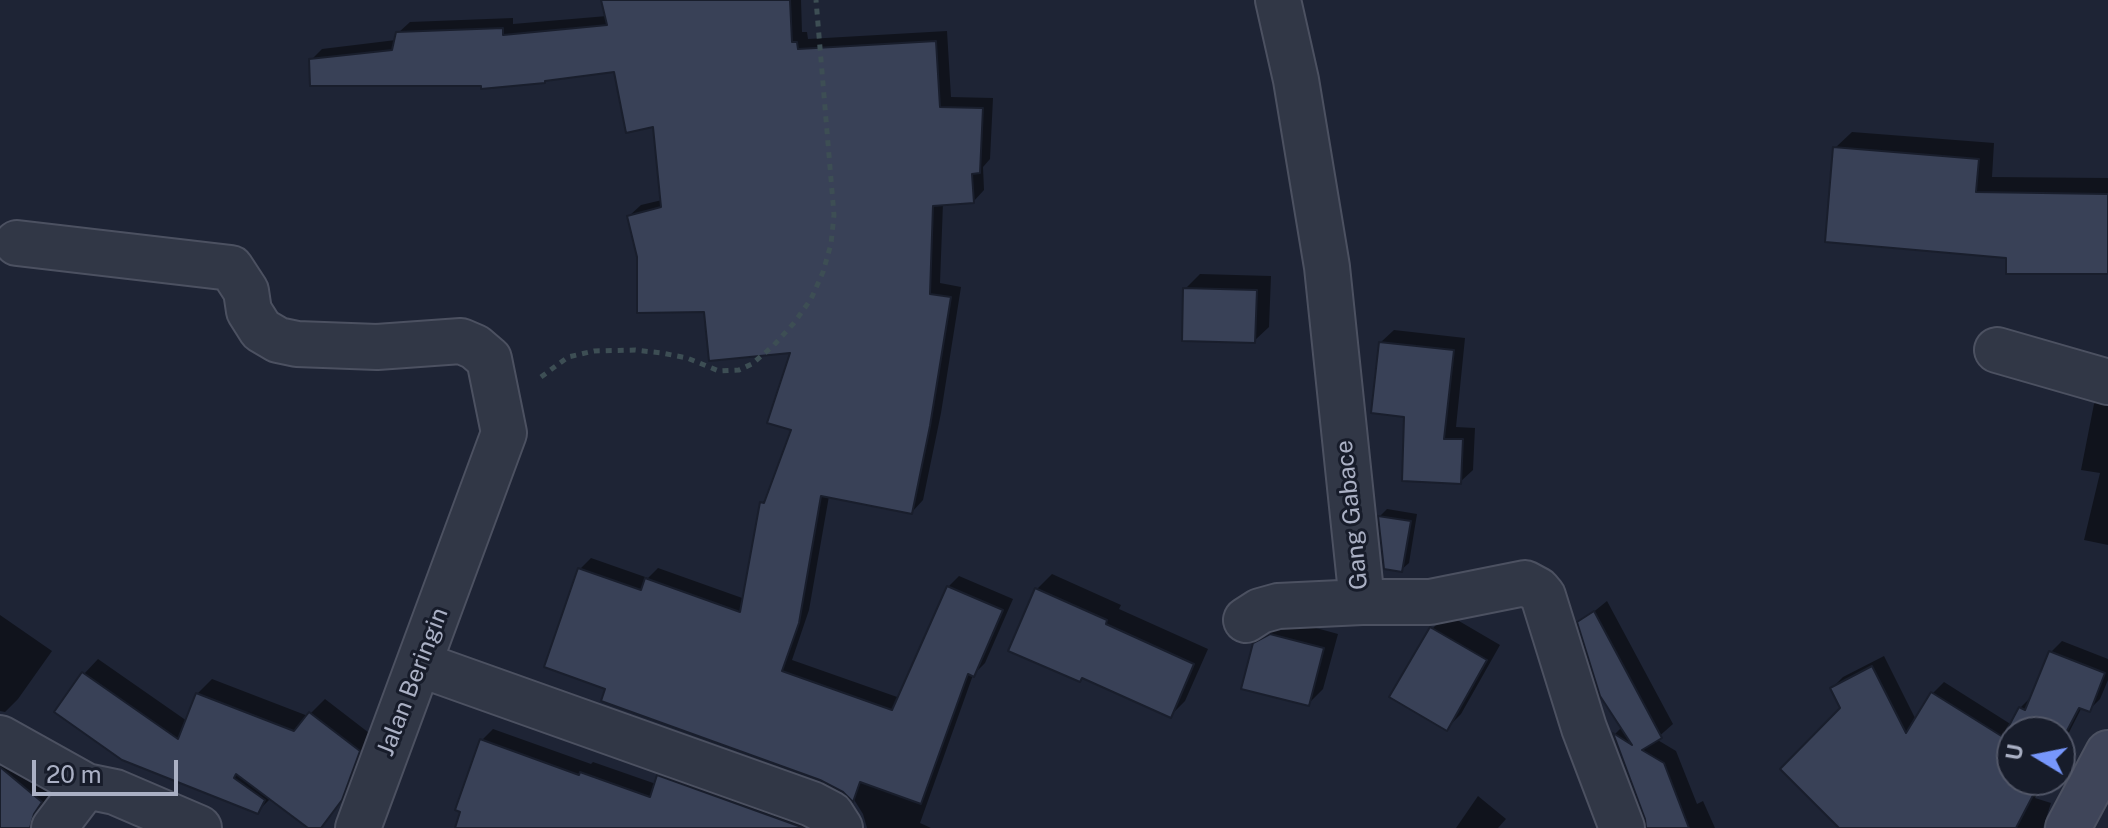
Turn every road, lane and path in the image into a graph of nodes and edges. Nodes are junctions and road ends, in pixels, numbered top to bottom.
1 (816, 0) edge
2 (1278, 0) edge
3 (17, 243) dead end
4 (1997, 350) dead end
5 (2108, 382) edge
6 (504, 433) junction
7 (1362, 602) junction
8 (1246, 620) dead end
9 (419, 664) junction
10 (0, 738) edge
11 (2108, 753) edge
12 (86, 786) junction
13 (826, 816) edge
14 (54, 828) edge
15 (199, 828) edge
16 (358, 828) edge
17 (1622, 828) edge
18 (2068, 828) edge

1 - 6 path
2 - 7 street, Gang Gabace
3 - 6 street
4 - 5 street
6 - 9 street, Jalan Beringin
7 - 8 street
7 - 17 street, Gang Gabace
9 - 13 street
9 - 16 street, Jalan Beringin
10 - 12 street
11 - 18 main road
12 - 14 street
12 - 15 street

